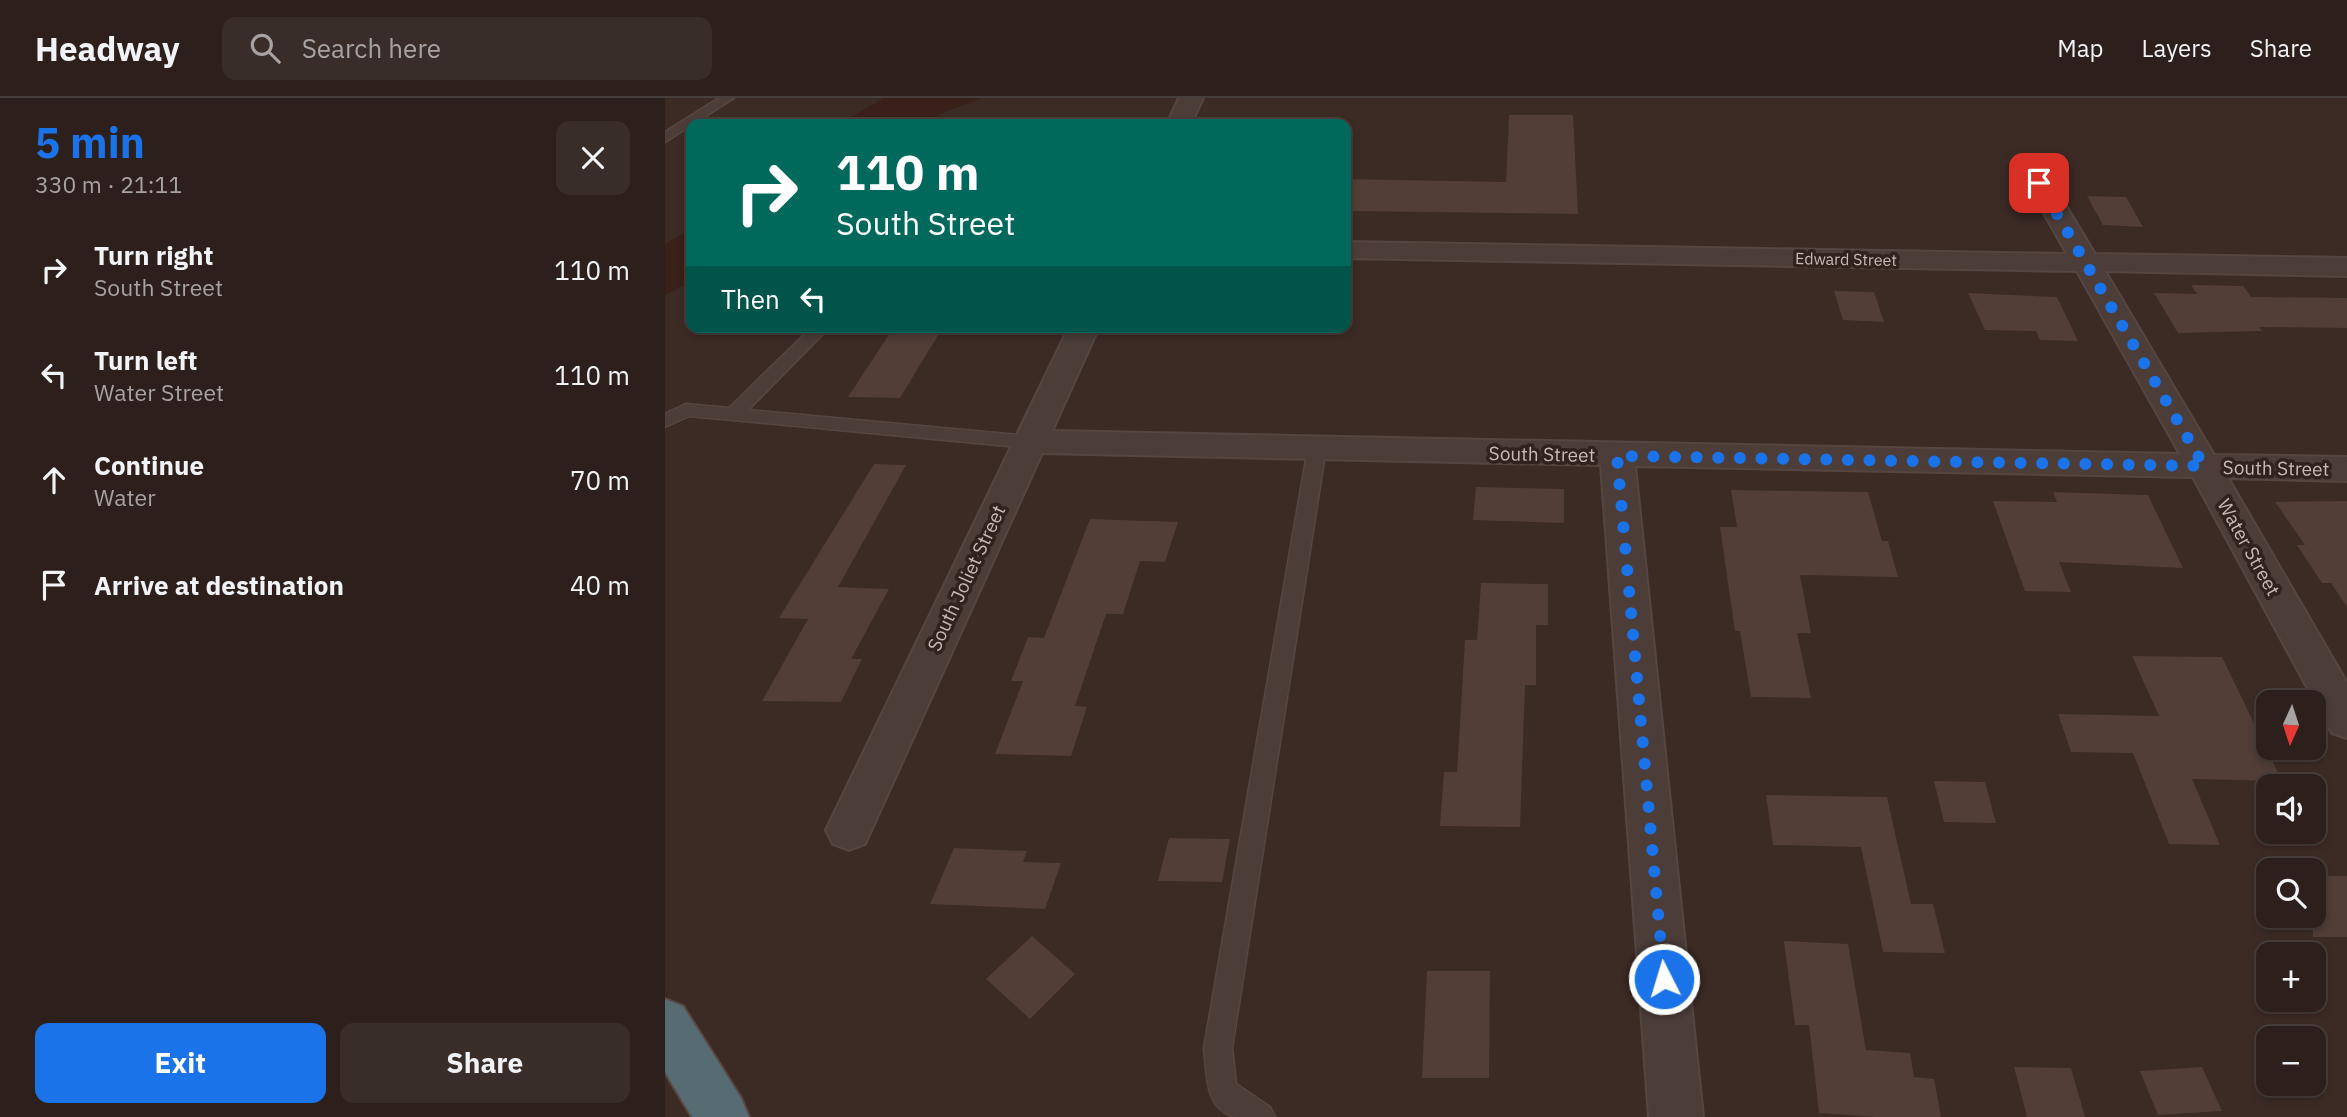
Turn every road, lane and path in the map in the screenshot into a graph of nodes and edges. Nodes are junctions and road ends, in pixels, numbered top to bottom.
1 (728, 98) edge
2 (1191, 98) edge
3 (695, 119) edge
4 (1181, 119) edge
5 (686, 125) edge
6 (665, 138) edge
7 (2039, 183) dead end
8 (1351, 250) edge
9 (2087, 264) junction
10 (2347, 267) edge
11 (816, 333) edge
12 (1081, 333) edge
13 (734, 414) junction
14 (665, 421) edge
15 (1030, 442) junction
16 (1317, 448) junction
17 (1617, 456) junction
18 (2204, 466) junction
19 (2347, 469) edge
20 (2337, 687) edge
21 (2347, 721) edge
22 (849, 830) dead end
23 (665, 1024) edge
24 (722, 1117) edge
25 (1260, 1117) edge
26 (1676, 1117) edge

1 - 3 lane
2 - 4 street
5 - 6 lane
7 - 9 street, Water Street
8 - 9 street, Edward Street
9 - 10 street, Edward Street
9 - 18 street, Water Street
11 - 13 lane
12 - 15 street, South Joliet Street
13 - 14 lane
13 - 15 lane
15 - 16 street, South Street
15 - 22 street, South Joliet Street
16 - 17 street, South Street
16 - 25 lane
17 - 18 street, South Street
17 - 26 street
18 - 19 street, South Street
18 - 20 street, Water Street
20 - 21 street, Water Street
23 - 24 highway

